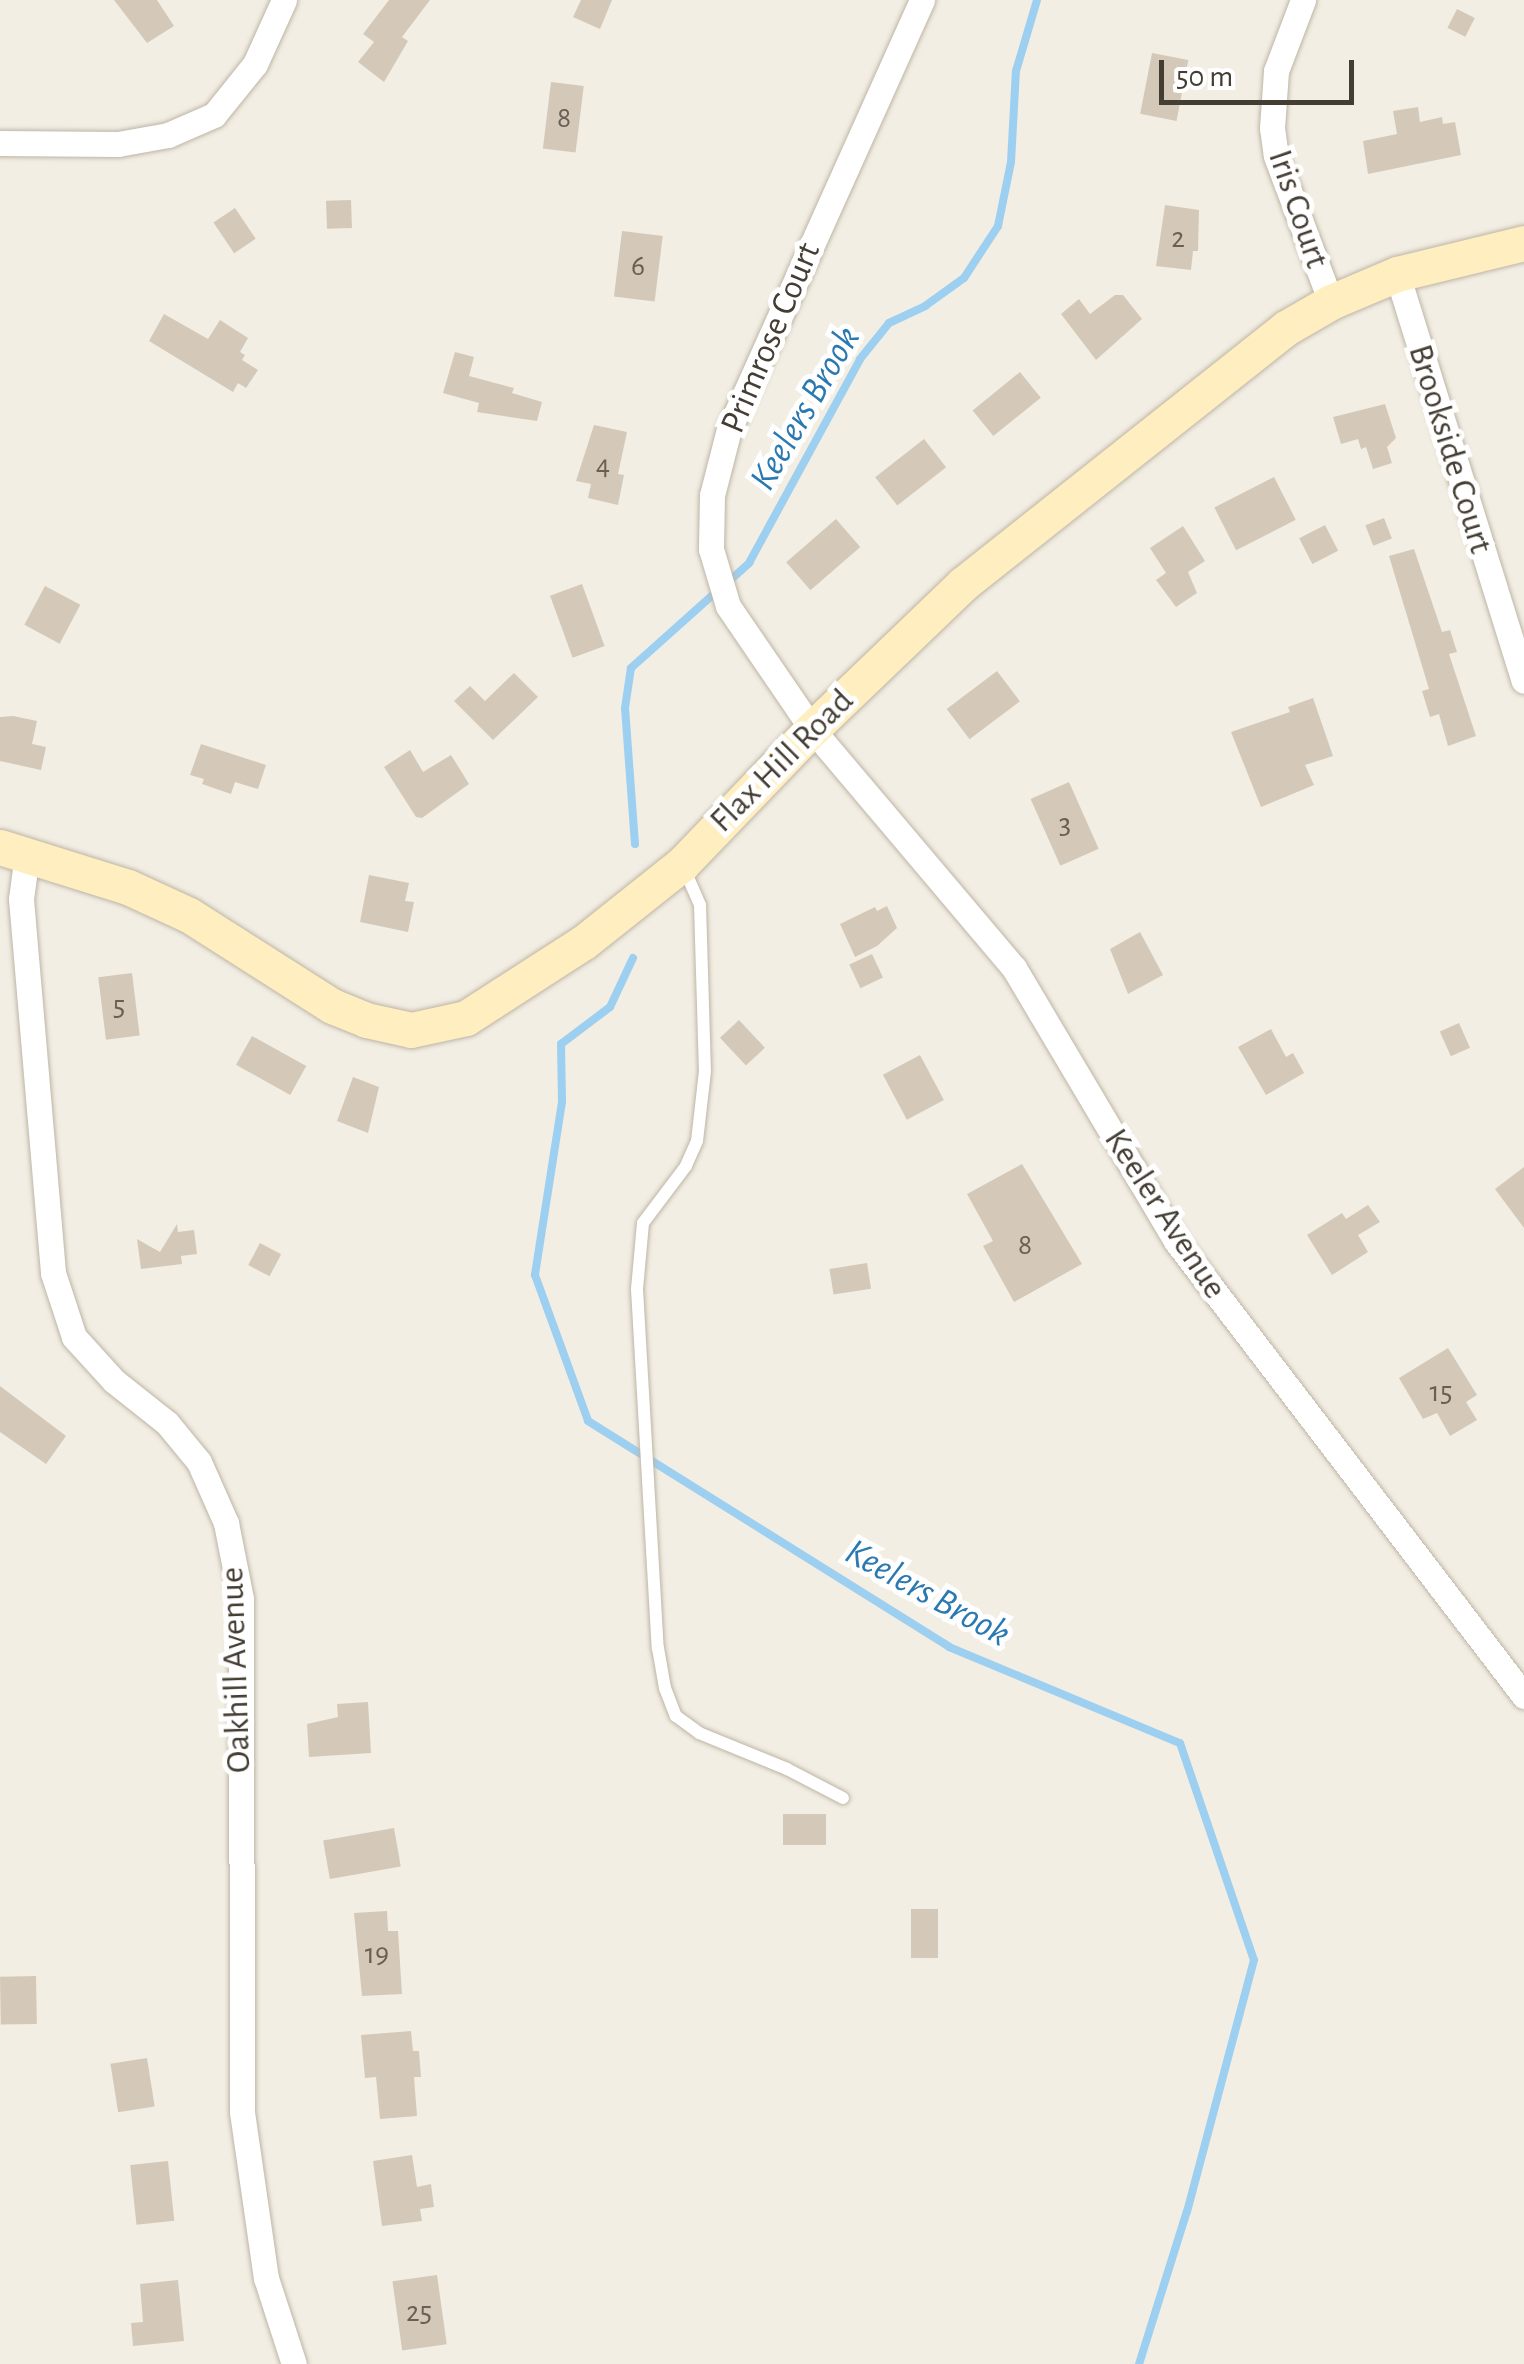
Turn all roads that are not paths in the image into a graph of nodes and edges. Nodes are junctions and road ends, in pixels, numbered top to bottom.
1 (284, 0) edge
2 (922, 0) edge
3 (1302, 0) edge
4 (0, 143) edge
5 (1524, 244) edge
6 (1397, 274) junction
7 (1332, 302) junction
8 (1524, 681) edge
9 (812, 729) junction
10 (13, 850) edge
11 (682, 864) junction
12 (1524, 1696) edge
13 (843, 1798) dead end
14 (294, 2364) edge

1 - 4 street
2 - 9 street, Primrose Court
3 - 7 street, Iris Court
5 - 6 main road, Flax Hill Road
6 - 7 main road, Flax Hill Road
6 - 8 street, Brookside Court
7 - 9 main road, Flax Hill Road
9 - 11 main road, Flax Hill Road
9 - 12 street, Keeler Avenue
10 - 11 main road, Flax Hill Road
10 - 14 street, Oakhill Avenue
11 - 13 lane

